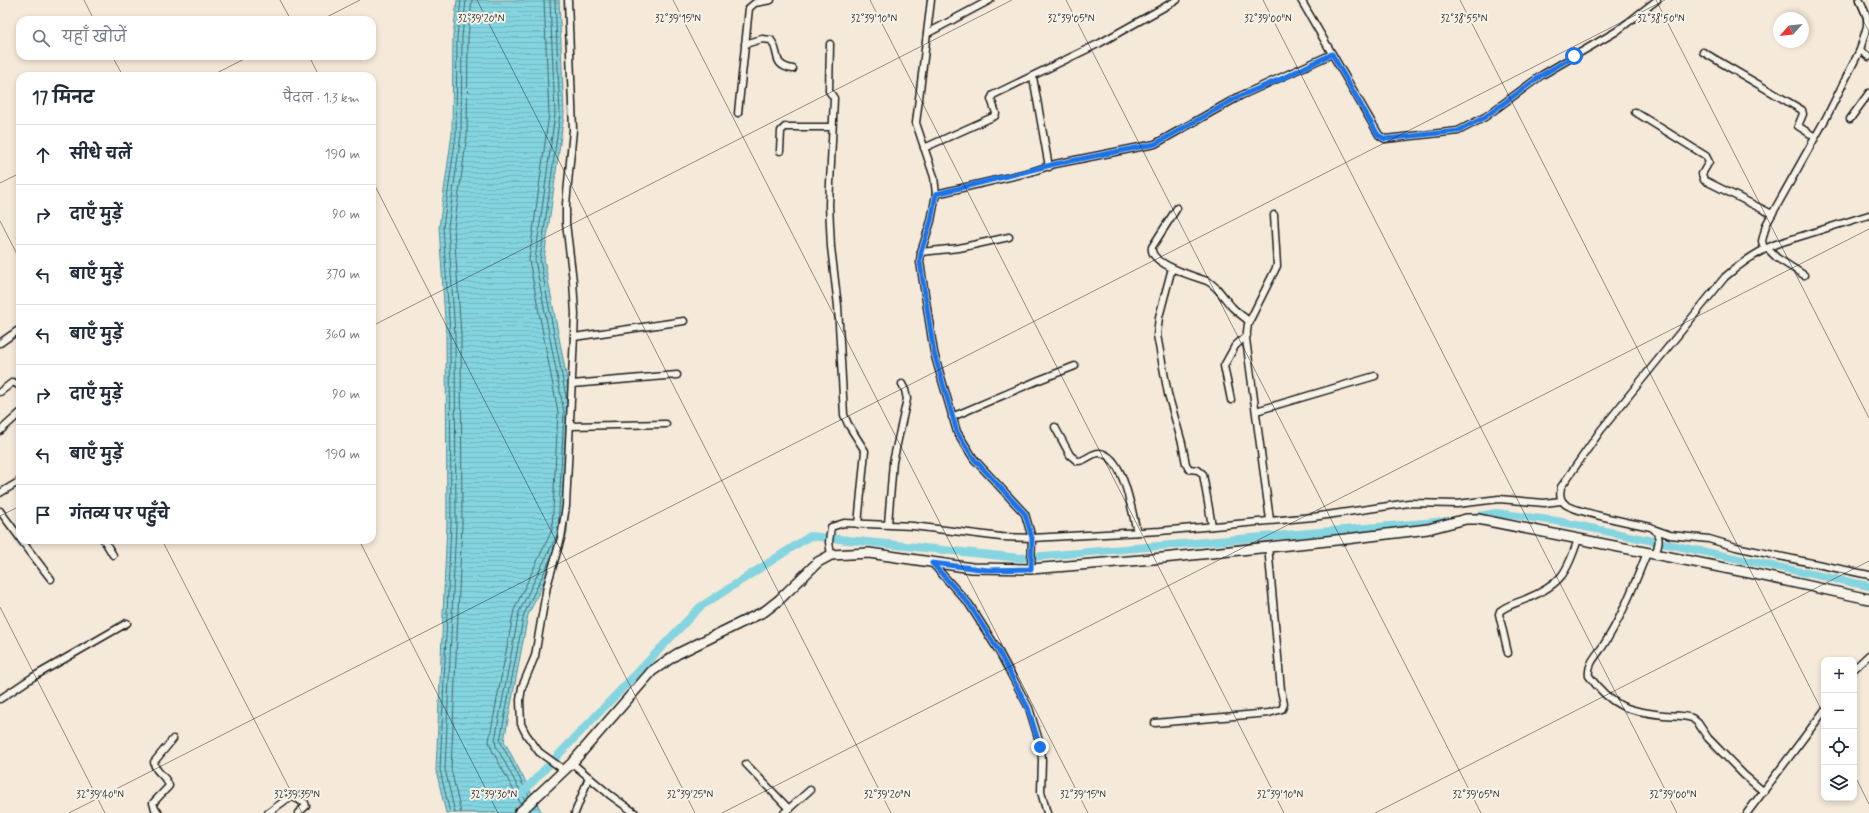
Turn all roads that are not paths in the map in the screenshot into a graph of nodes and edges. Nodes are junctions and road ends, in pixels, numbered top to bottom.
1 (568, 0) edge
2 (771, 0) edge
3 (937, 0) edge
4 (990, 0) edge
5 (1177, 0) edge
6 (1301, 0) edge
7 (1656, 0) edge
8 (1860, 0) edge
9 (931, 2) edge
10 (1868, 16) edge
11 (928, 34) junction
12 (744, 44) junction
13 (830, 44) dead end
14 (1860, 50) junction
15 (1703, 52) dead end
16 (1332, 54) junction
17 (1869, 57) edge
18 (793, 69) dead end
19 (1033, 76) junction
20 (1869, 93) edge
21 (1635, 112) dead end
22 (738, 113) dead end
23 (1850, 119) dead end
24 (832, 127) junction
25 (1815, 137) junction
26 (924, 148) junction
27 (780, 151) dead end
28 (1049, 166) junction
29 (936, 194) junction
30 (1177, 208) dead end
31 (1772, 214) junction
32 (1274, 215) dead end
33 (1869, 215) edge
34 (1009, 237) dead end
35 (1764, 246) junction
36 (921, 252) junction
37 (1172, 268) junction
38 (1804, 275) dead end
39 (684, 320) dead end
40 (1250, 322) junction
41 (16, 332) edge
42 (1246, 335) junction
43 (574, 337) junction
44 (0, 343) edge
45 (1075, 366) dead end
46 (677, 375) dead end
47 (1375, 376) dead end
48 (16, 384) edge
49 (572, 384) junction
50 (902, 384) dead end
51 (0, 392) edge
52 (1231, 400) dead end
53 (1256, 411) junction
54 (16, 416) edge
55 (952, 417) junction
56 (666, 424) dead end
57 (570, 426) junction
58 (1055, 427) dead end
59 (0, 430) edge
60 (16, 484) edge
61 (0, 493) edge
62 (1561, 501) junction
63 (0, 511) edge
64 (1270, 520) junction
65 (858, 524) junction
66 (888, 524) junction
67 (1212, 526) junction
68 (14, 530) joint
69 (1656, 530) junction
70 (1137, 532) junction
71 (16, 533) edge
72 (1032, 538) junction
73 (1578, 539) junction
74 (25, 544) edge
75 (106, 544) edge
76 (1268, 546) junction
77 (1651, 554) junction
78 (113, 555) dead end
79 (830, 555) junction
80 (932, 563) junction
81 (1031, 565) junction
82 (1869, 575) edge
83 (52, 579) dead end
84 (1869, 599) edge
85 (127, 623) dead end
86 (1508, 653) dead end
87 (1869, 655) edge
88 (1857, 665) edge
89 (0, 699) edge
90 (1821, 715) edge
91 (1155, 722) dead end
92 (173, 739) dead end
93 (572, 763) junction
94 (746, 764) dead end
95 (563, 771) junction
96 (589, 777) junction
97 (810, 790) dead end
98 (1764, 792) junction
99 (787, 811) edge
100 (159, 813) edge
101 (268, 813) edge
102 (298, 813) edge
103 (519, 813) edge
104 (575, 813) edge
105 (635, 813) edge
106 (1047, 813) edge
107 (1747, 813) edge

1 - 43 street
2 - 12 street
3 - 9 street
4 - 11 street
5 - 19 street
6 - 16 street
7 - 16 street
8 - 10 street
9 - 11 street
10 - 14 street
11 - 26 street
12 - 18 street
12 - 22 street
13 - 24 street
14 - 17 street
14 - 25 street
15 - 25 street
16 - 28 street
19 - 26 street
19 - 28 street
20 - 23 street
21 - 31 street
24 - 27 street
24 - 65 street
25 - 31 street
26 - 29 street
28 - 29 street
29 - 36 street
30 - 37 street
31 - 35 street
32 - 40 street
33 - 35 street
34 - 36 street
35 - 38 street
35 - 62 street
36 - 55 street
37 - 40 street
37 - 67 street
39 - 43 street
40 - 42 street
41 - 44 street
42 - 52 street
42 - 53 street
43 - 49 street
45 - 55 street
46 - 49 street
47 - 53 street
48 - 51 street
49 - 57 street
50 - 66 street
53 - 64 street
54 - 59 street
55 - 72 street
56 - 57 street
57 - 95 street
58 - 70 street
60 - 61 street
62 - 64 street
62 - 69 street
63 - 68 street
64 - 67 street
65 - 66 street
65 - 79 street
66 - 72 street
67 - 70 street
68 - 71 street
69 - 77 street
69 - 82 street
70 - 72 street
72 - 81 street
73 - 76 street
73 - 77 street
73 - 86 street
74 - 83 street
75 - 78 street
76 - 81 street
76 - 91 street
77 - 84 street
77 - 98 street
79 - 80 street
79 - 93 street
80 - 81 street
80 - 106 street
85 - 89 street
87 - 88 street
90 - 98 street
92 - 100 street
93 - 95 street
93 - 96 street
94 - 99 street
95 - 103 street
96 - 104 street
96 - 105 street
97 - 99 street
98 - 107 street
101 - 102 street

